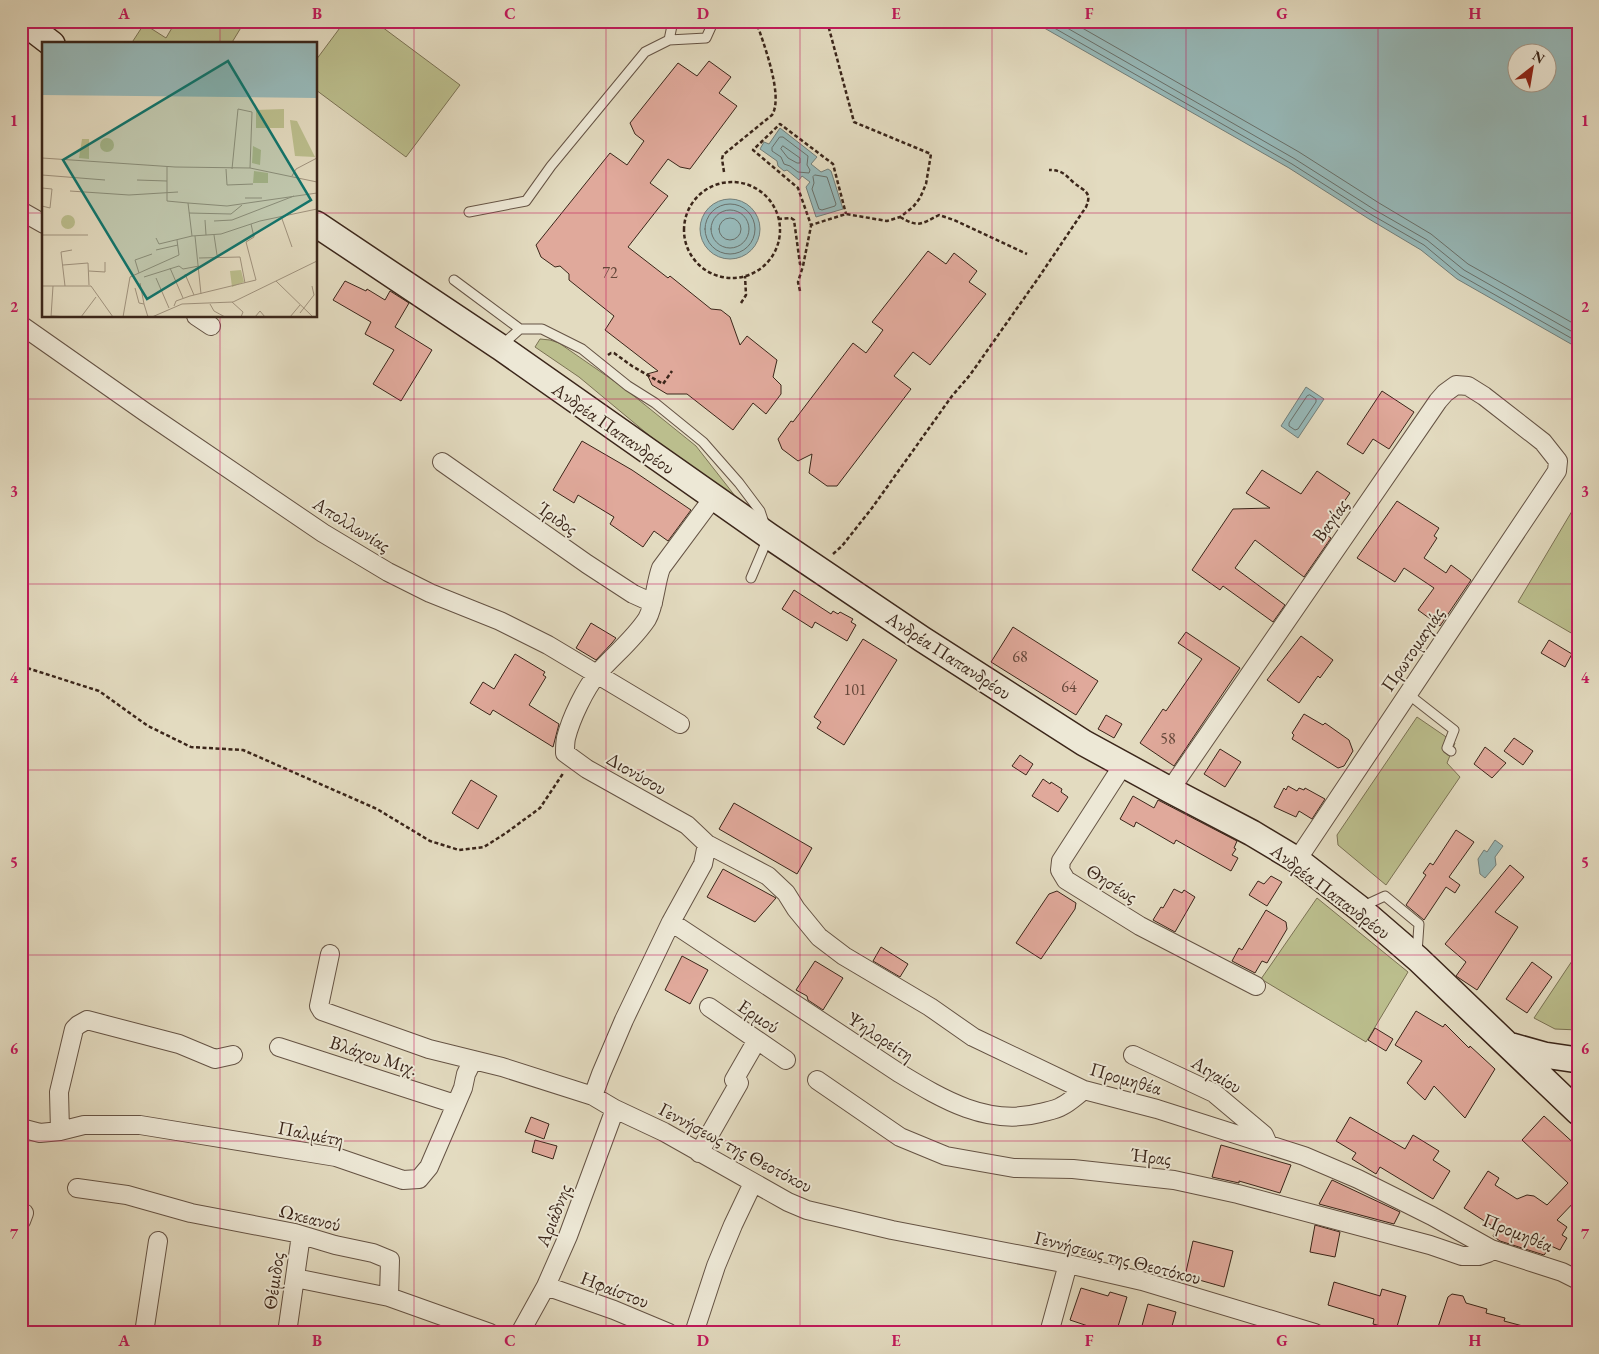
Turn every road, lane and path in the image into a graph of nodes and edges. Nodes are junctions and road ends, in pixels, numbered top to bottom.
1 (22, 21) edge
2 (673, 21) edge
3 (756, 21) edge
4 (827, 21) edge
5 (711, 27) dead end
6 (669, 40) junction
7 (49, 42) edge
8 (1049, 170) dead end
9 (724, 172) dead end
10 (21, 211) edge
11 (469, 212) dead end
12 (846, 214) junction
13 (900, 216) junction
14 (778, 219) junction
15 (42, 223) edge
16 (318, 225) edge
17 (811, 225) junction
18 (1027, 254) dead end
19 (803, 266) junction
20 (745, 276) junction
21 (454, 280) dead end
22 (800, 291) dead end
23 (741, 303) dead end
24 (199, 318) edge
25 (21, 324) edge
26 (211, 326) dead end
27 (520, 329) junction
28 (500, 347) junction
29 (608, 359) dead end
30 (672, 371) dead end
31 (1558, 461) joint
32 (442, 462) dead end
33 (713, 498) junction
34 (769, 536) junction
35 (830, 558) dead end
36 (751, 578) dead end
37 (653, 602) junction
38 (21, 666) edge
39 (597, 675) junction
40 (1408, 694) junction
41 (680, 724) dead end
42 (1451, 751) dead end
43 (565, 753) junction
44 (1123, 765) junction
45 (1170, 790) junction
46 (707, 844) junction
47 (1297, 860) junction
48 (672, 922) junction
49 (330, 954) dead end
50 (1256, 986) dead end
51 (708, 1007) dead end
52 (757, 1040) junction
53 (1517, 1044) junction
54 (279, 1047) dead end
55 (1578, 1051) edge
56 (1134, 1055) dead end
57 (233, 1056) dead end
58 (473, 1060) junction
59 (786, 1060) dead end
60 (1578, 1060) edge
61 (817, 1080) dead end
62 (1084, 1090) junction
63 (593, 1096) junction
64 (1574, 1101) edge
65 (455, 1104) junction
66 (615, 1109) junction
67 (21, 1128) edge
68 (61, 1131) junction
69 (1268, 1144) junction
70 (700, 1153) junction
71 (753, 1183) junction
72 (77, 1188) dead end
73 (301, 1235) junction
74 (158, 1241) dead end
75 (1491, 1249) junction
76 (1068, 1264) junction
77 (294, 1278) junction
78 (1578, 1280) edge
79 (546, 1286) junction
80 (389, 1297) junction
81 (144, 1333) edge
82 (287, 1333) edge
83 (490, 1333) edge
84 (520, 1333) edge
85 (669, 1333) edge
86 (694, 1333) edge
87 (1049, 1333) edge
88 (1315, 1333) edge

1 - 7 main road
2 - 6 lane
3 - 9 path
4 - 13 path
5 - 6 lane
6 - 11 lane
8 - 35 path
10 - 15 street
12 - 13 path
12 - 17 path
12 - 17 path
13 - 18 path
14 - 19 path
14 - 20 path
14 - 20 path
16 - 28 main road, Ανδρέα Παπανδρέου
17 - 19 path
19 - 22 path
20 - 23 path
21 - 27 lane
24 - 26 street
25 - 39 street, Απολλωνίας
27 - 28 lane
27 - 34 lane
28 - 33 main road, Ανδρέα Παπανδρέου
29 - 30 path
31 - 40 street, Πρωτομαγιάς
31 - 45 street, Βαγίας
32 - 37 street, Ίριδος
33 - 34 main road, Ανδρέα Παπανδρέου
33 - 37 street
34 - 36 lane
34 - 44 main road, Ανδρέα Παπανδρέου
37 - 39 street
38 - 43 path
39 - 41 street, Απολλωνίας
39 - 43 street
40 - 42 lane
40 - 47 street, Πρωτομαγιάς
43 - 46 street, Διονύσου
44 - 45 main road, Ανδρέα Παπανδρέου
44 - 50 street, Θησέως
45 - 47 main road, Ανδρέα Παπανδρέου
46 - 48 street
46 - 62 street, Προμηθέα
47 - 53 main road, Ανδρέα Παπανδρέου
48 - 62 street, Ψηλορείτη
48 - 63 street
49 - 58 street, Γεννήσεως της Θεοτόκου
51 - 52 street, Ερμού
52 - 59 street, Ερμού
52 - 70 street
53 - 55 street
53 - 60 main road
53 - 64 main road, Ανδρέα Παπανδρέου
54 - 65 street, Βλάχου Μιχ.
56 - 69 street, Αιγαίου
57 - 68 street
58 - 63 street, Γεννήσεως της Θεοτόκου
58 - 65 street, Παλμέτη
61 - 75 street, Ήρας
62 - 69 street, Προμηθέα
63 - 66 street, Γεννήσεως της Θεοτόκου
65 - 68 street, Παλμέτη
66 - 70 street, Γεννήσεως της Θεοτόκου
66 - 79 street, Αριάδνης
67 - 68 street
69 - 75 street, Προμηθέα
70 - 71 street, Γεννήσεως της Θεοτόκου
71 - 76 street, Γεννήσεως της Θεοτόκου
71 - 86 street
72 - 73 street, Ωκεανού
73 - 77 street, Θέμιδος
73 - 80 street, Ωκεανού
74 - 81 street
75 - 78 street, Προμηθέα
76 - 87 street
76 - 88 street, Γεννήσεως της Θεοτόκου
77 - 80 street
77 - 82 street, Θέμιδος
79 - 84 street, Αριάδνης
79 - 85 street, Ηφαίστου
80 - 83 street

